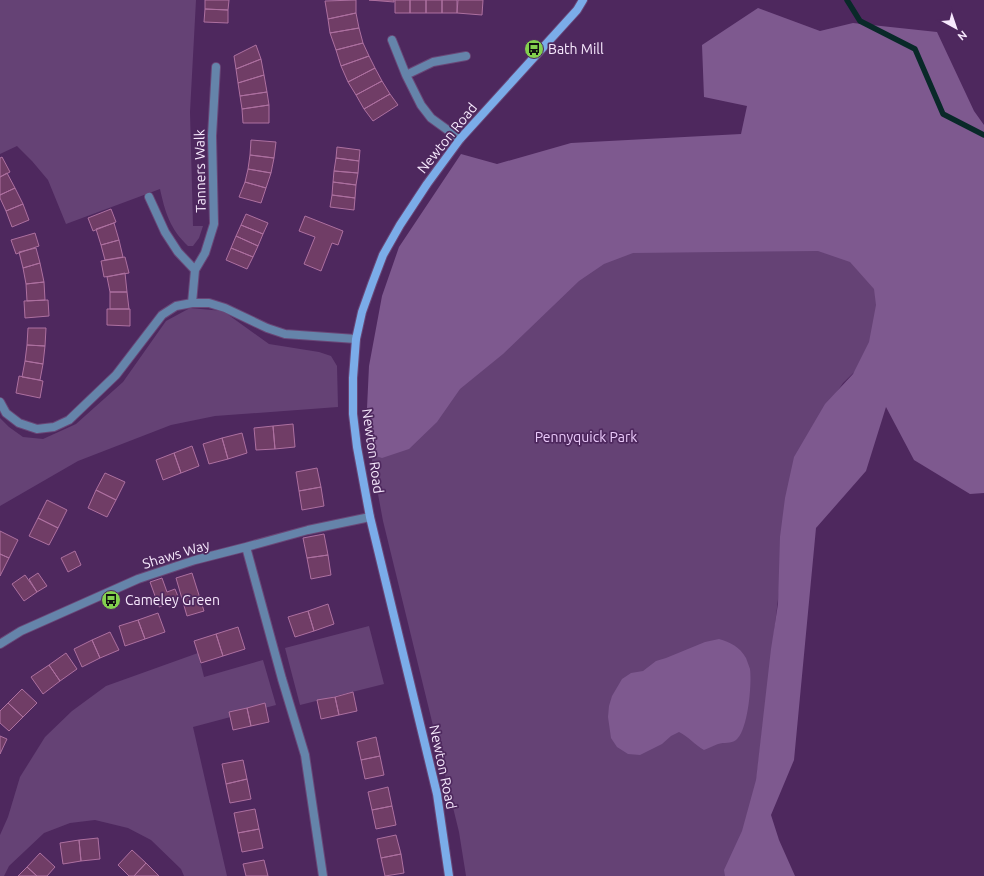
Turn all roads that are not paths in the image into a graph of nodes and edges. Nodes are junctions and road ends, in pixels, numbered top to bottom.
1 (583, 0) edge
2 (392, 40) dead end
3 (466, 56) dead end
4 (216, 67) dead end
5 (406, 75) junction
6 (460, 139) junction
7 (148, 197) dead end
8 (195, 270) junction
9 (192, 302) junction
10 (356, 339) junction
11 (0, 402) edge
12 (370, 517) junction
13 (246, 547) junction
14 (0, 644) edge
15 (323, 876) edge
16 (449, 876) edge

1 - 6 street, Newton Road
2 - 5 street
3 - 5 street
4 - 8 street, Tanners Walk
5 - 6 street
6 - 10 street, Newton Road
7 - 8 street
8 - 9 street, Tanners Walk
9 - 10 street
9 - 11 street
10 - 12 street, Newton Road
12 - 13 street, Shaws Way
12 - 16 street, Newton Road
13 - 14 street, Shaws Way
13 - 15 street

